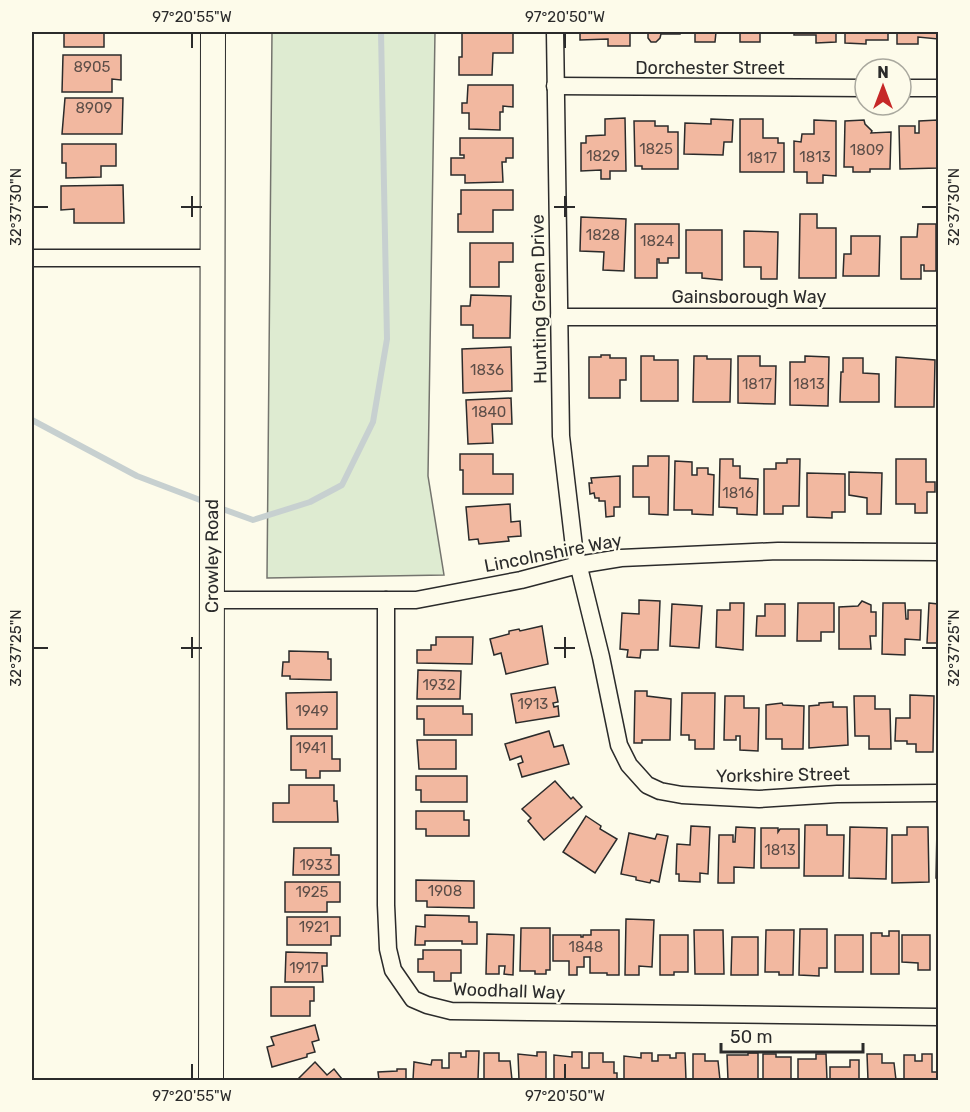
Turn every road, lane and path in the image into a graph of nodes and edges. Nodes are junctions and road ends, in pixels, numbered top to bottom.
1 (213, 32) edge
2 (555, 32) edge
3 (555, 86) junction
4 (853, 88) edge
5 (913, 88) edge
6 (939, 88) edge
7 (32, 258) edge
8 (213, 258) junction
9 (559, 317) junction
10 (939, 317) edge
11 (939, 552) edge
12 (578, 565) junction
13 (213, 600) junction
14 (386, 600) junction
15 (939, 793) edge
16 (939, 1017) edge
17 (211, 1080) edge

1 - 8 main road, Crowley Road
2 - 3 street, Hunting Green Drive
3 - 4 street, Dorchester Street
3 - 9 street, Hunting Green Drive
5 - 6 street
7 - 8 street
8 - 13 main road, Crowley Road
9 - 10 street, Gainsborough Way
9 - 12 street, Hunting Green Drive
11 - 12 street, Lincolnshire Way
12 - 14 street, Lincolnshire Way
12 - 15 street, Yorkshire Street
13 - 14 street, Lincolnshire Way
13 - 17 main road, Crowley Road
14 - 16 street, Woodhall Way

